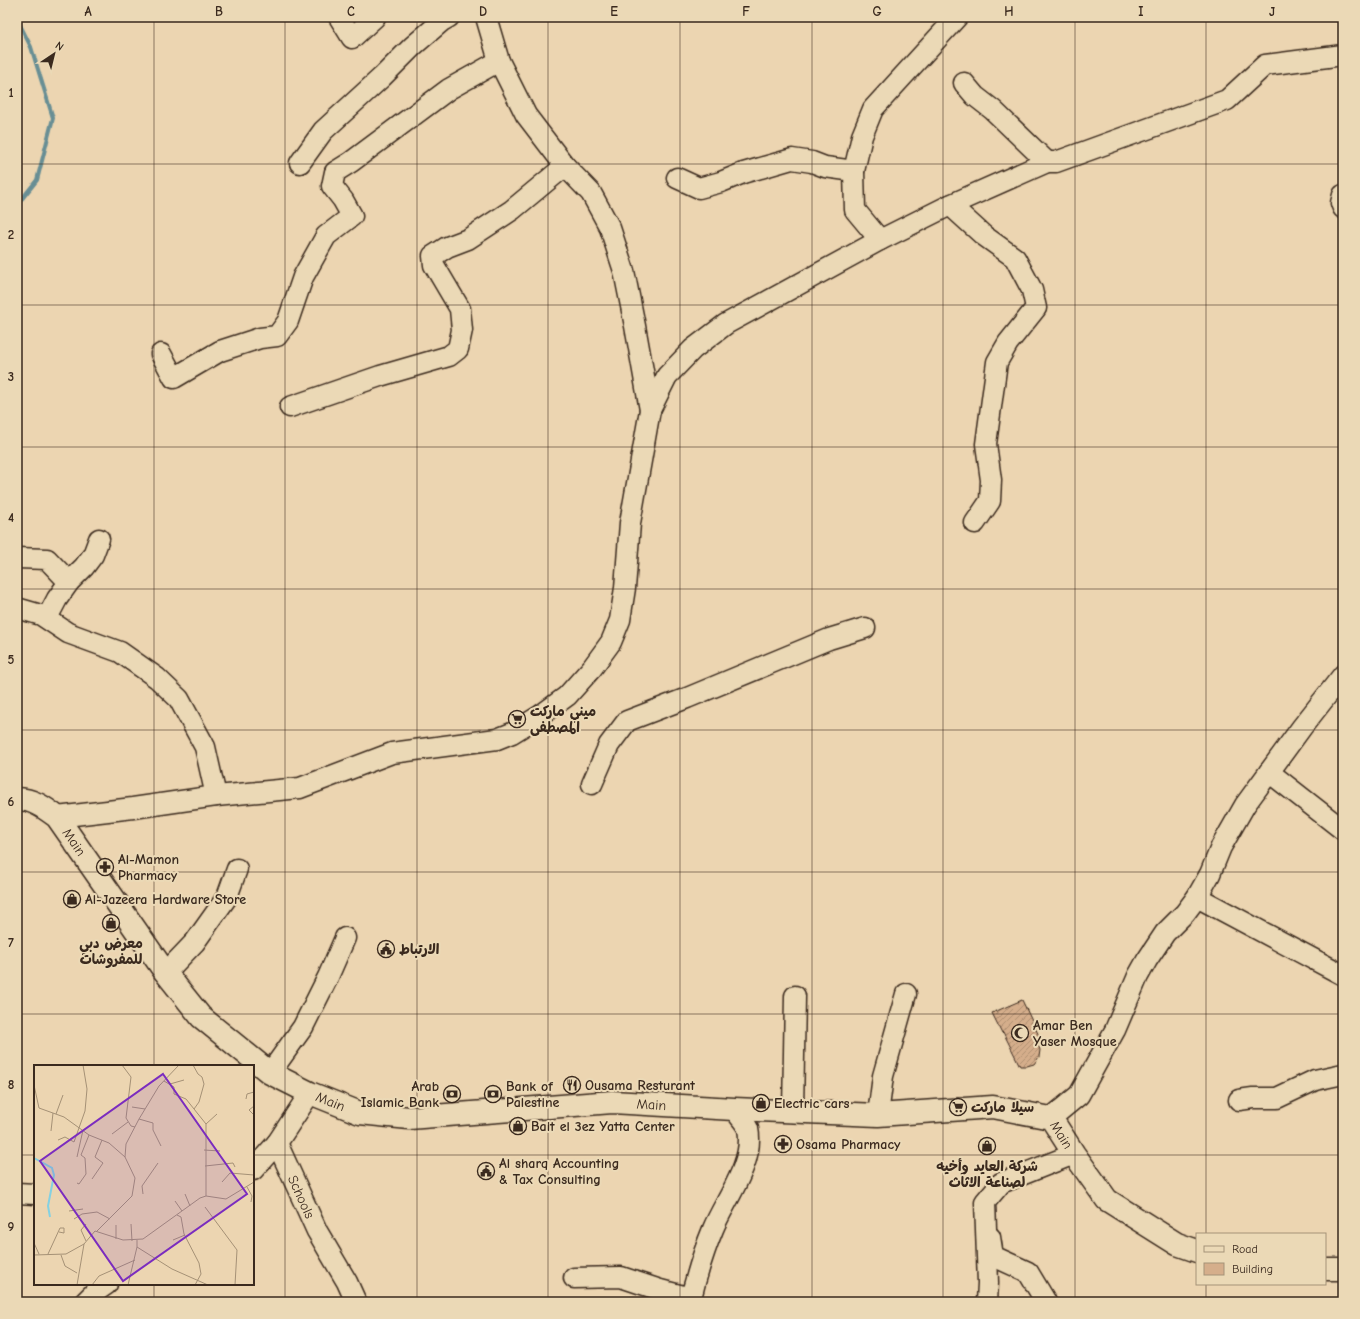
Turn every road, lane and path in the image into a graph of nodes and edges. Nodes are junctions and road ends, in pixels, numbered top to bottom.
1 (339, 17) edge
2 (375, 17) edge
3 (449, 17) edge
4 (486, 17) edge
5 (957, 17) edge
6 (1341, 60) edge
7 (499, 61) junction
8 (964, 83) dead end
9 (1047, 162) junction
10 (300, 163) dead end
11 (565, 166) junction
12 (854, 171) junction
13 (677, 178) dead end
14 (1343, 195) edge
15 (950, 205) junction
16 (1343, 208) edge
17 (880, 240) junction
18 (161, 354) dead end
19 (290, 407) dead end
20 (650, 410) junction
21 (975, 523) dead end
22 (99, 539) dead end
23 (17, 558) edge
24 (69, 582) junction
25 (17, 608) edge
26 (47, 618) junction
27 (865, 628) dead end
28 (1343, 675) edge
29 (1269, 772) junction
30 (592, 784) dead end
31 (216, 796) junction
32 (17, 799) edge
33 (57, 817) junction
34 (1343, 830) edge
35 (237, 869) dead end
36 (1198, 897) junction
37 (345, 938) dead end
38 (165, 972) junction
39 (1343, 975) edge
40 (906, 994) dead end
41 (795, 996) dead end
42 (270, 1073) junction
43 (1343, 1074) edge
44 (310, 1094) junction
45 (1239, 1100) dead end
46 (734, 1109) junction
47 (793, 1111) junction
48 (878, 1115) junction
49 (1051, 1118) junction
50 (277, 1143) junction
51 (1074, 1154) junction
52 (254, 1169) edge
53 (984, 1202) junction
54 (1196, 1251) edge
55 (1326, 1268) edge
56 (1343, 1269) edge
57 (574, 1278) dead end
58 (106, 1285) edge
59 (691, 1300) edge
60 (85, 1302) edge
61 (356, 1302) edge
62 (987, 1302) edge
63 (1046, 1302) edge

1 - 2 street
3 - 10 street
4 - 7 street
5 - 12 street
6 - 9 street
7 - 11 street
7 - 18 street
8 - 9 street
9 - 15 street
11 - 19 street
11 - 20 street
12 - 13 street
12 - 17 street
14 - 16 street
15 - 17 street
15 - 21 street
17 - 20 street
20 - 31 street
22 - 24 street
23 - 24 street
24 - 26 street
25 - 26 street
26 - 31 street
27 - 30 street
28 - 29 street
29 - 34 street
29 - 36 street
31 - 33 street
32 - 33 main road, Main
33 - 38 main road, Main
35 - 38 street
36 - 39 street
36 - 49 street
37 - 42 street
38 - 42 main road, Main
40 - 48 street
41 - 47 street
42 - 44 main road, Main
43 - 45 street
44 - 46 main road, Main
44 - 50 street
46 - 47 main road, Main
46 - 59 street
47 - 48 main road, Main
48 - 49 main road, Main
49 - 51 main road, Main
50 - 52 street
50 - 61 street, Schools
51 - 53 street
51 - 54 main road, Main
53 - 62 street
53 - 63 street
55 - 56 main road
57 - 59 street
58 - 60 street

